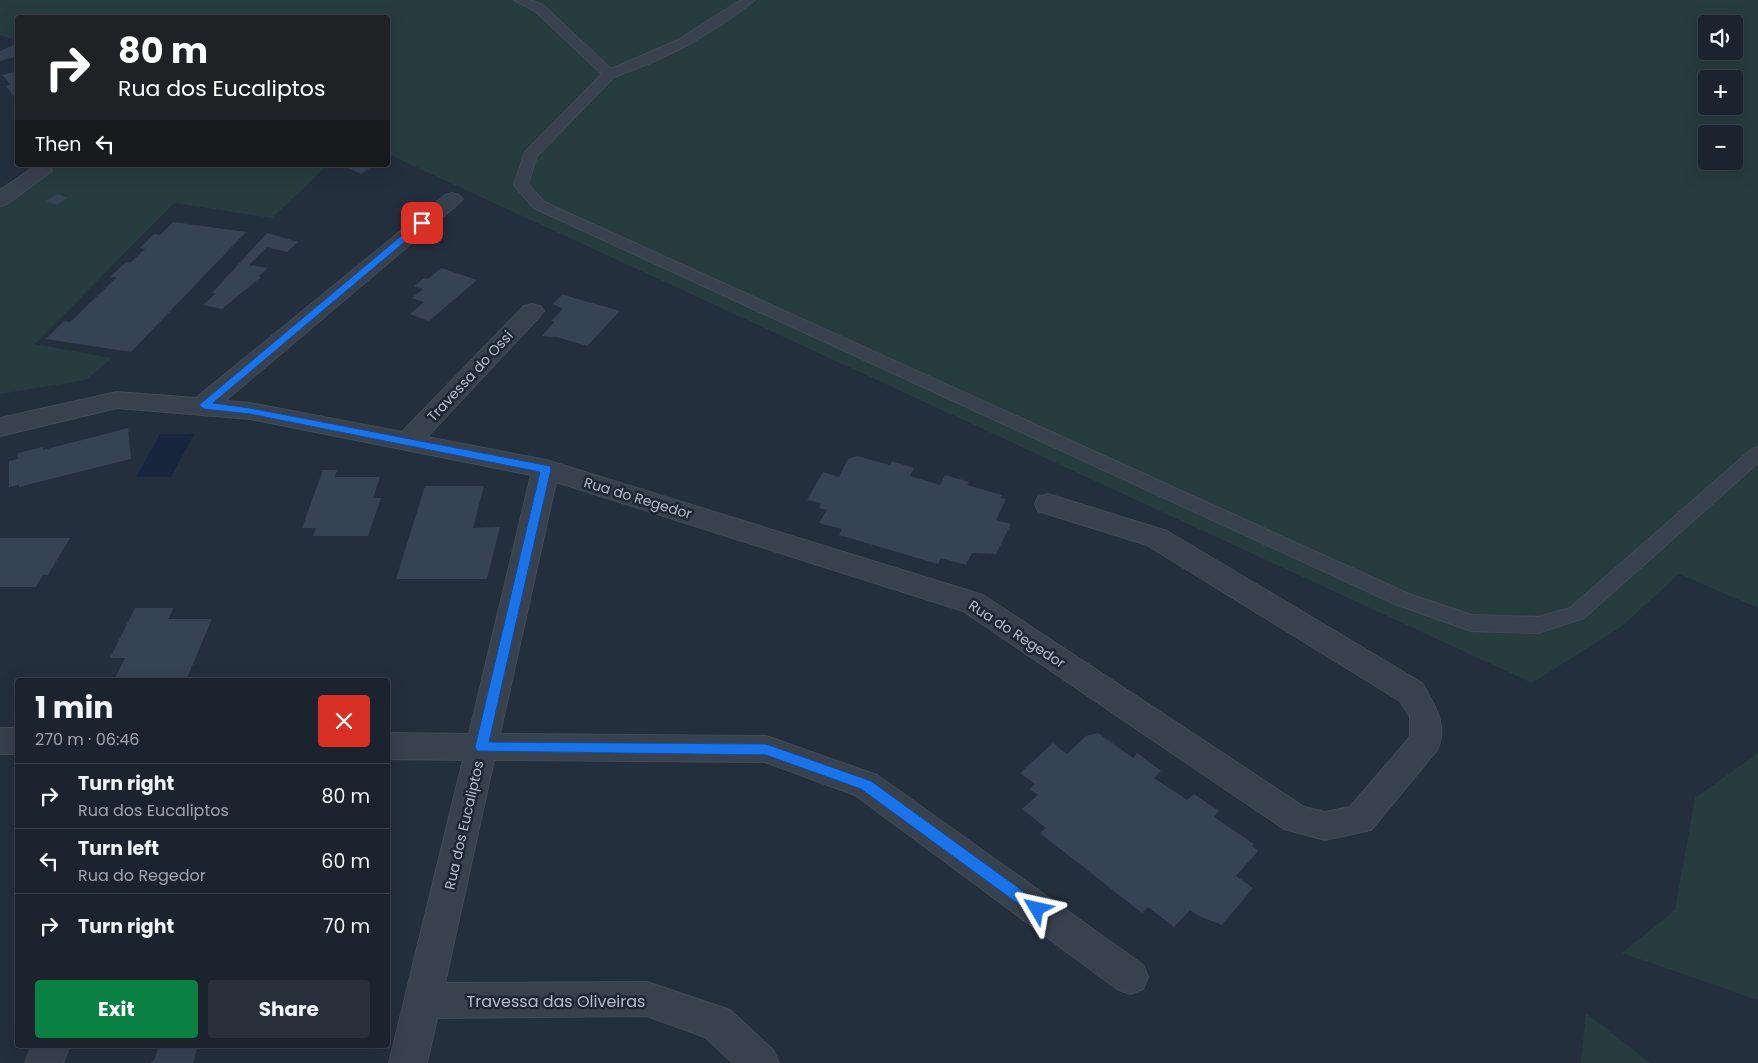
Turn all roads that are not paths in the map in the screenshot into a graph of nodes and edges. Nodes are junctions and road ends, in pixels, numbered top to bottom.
1 (520, 0) edge
2 (749, 0) edge
3 (610, 74) junction
4 (41, 167) edge
5 (452, 199) dead end
6 (0, 200) edge
7 (532, 311) dead end
8 (204, 405) junction
9 (0, 427) edge
10 (408, 442) junction
11 (1758, 453) edge
12 (546, 469) junction
13 (1048, 504) dead end
14 (0, 741) edge
15 (15, 741) edge
16 (390, 746) edge
17 (482, 747) junction
18 (1130, 977) dead end
19 (423, 1001) junction
20 (50, 1048) edge
21 (44, 1063) edge
22 (408, 1063) edge
23 (760, 1063) edge

1 - 3 lane
2 - 3 lane
3 - 11 lane
4 - 6 street
5 - 8 street
7 - 10 street, Travessa do Ossi
8 - 9 street, Rua do Regedor
8 - 10 street, Rua do Regedor
10 - 12 street, Rua do Regedor
12 - 13 street, Rua do Regedor
12 - 17 street, Rua dos Eucaliptos
14 - 15 street
16 - 17 street
17 - 18 street
17 - 19 street, Rua dos Eucaliptos
19 - 22 street, Rua dos Eucaliptos
19 - 23 street, Travessa das Oliveiras
20 - 21 street

